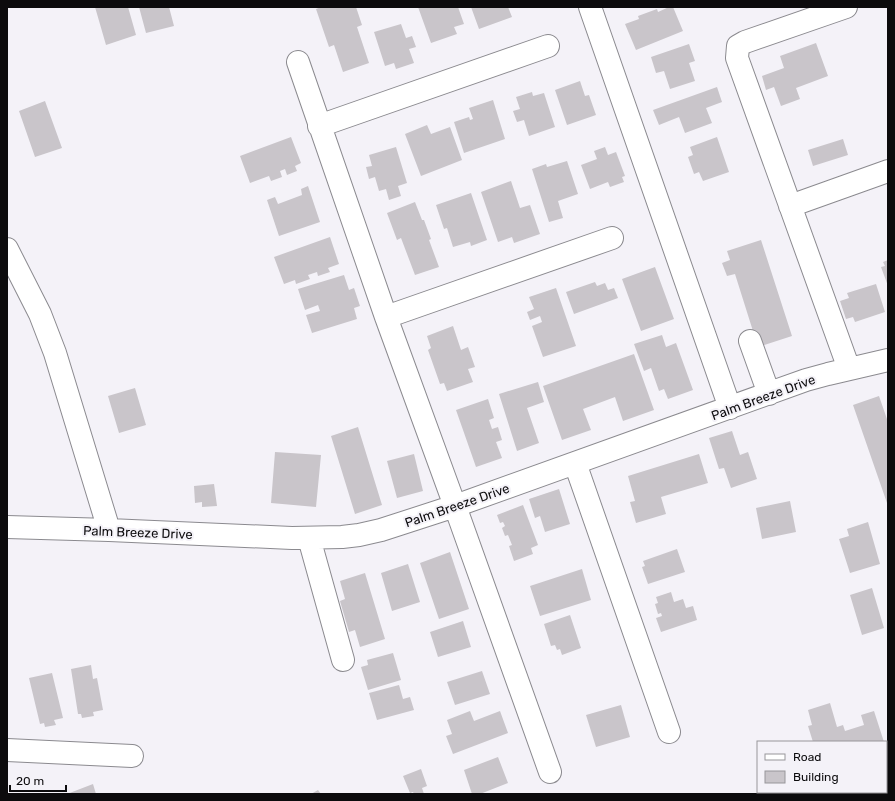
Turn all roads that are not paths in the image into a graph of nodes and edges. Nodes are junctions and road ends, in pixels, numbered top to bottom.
1 (590, 7) edge
2 (846, 7) edge
3 (548, 46) dead end
4 (298, 62) dead end
5 (319, 126) junction
6 (888, 171) edge
7 (790, 206) junction
8 (612, 238) dead end
9 (7, 249) edge
10 (386, 317) junction
11 (750, 341) dead end
12 (888, 360) edge
13 (849, 369) junction
14 (769, 394) junction
15 (730, 408) junction
16 (576, 463) junction
17 (455, 506) junction
18 (7, 527) edge
19 (109, 530) junction
20 (309, 538) junction
21 (343, 660) dead end
22 (669, 732) dead end
23 (7, 750) edge
24 (132, 756) dead end
25 (550, 772) dead end

1 - 15 street
2 - 7 street
3 - 5 street
4 - 5 street
5 - 10 street
6 - 7 street
7 - 13 street
8 - 10 street
9 - 19 street
10 - 17 street
11 - 14 street
12 - 13 street, Palm Breeze Drive
13 - 14 street, Palm Breeze Drive
14 - 15 street, Palm Breeze Drive
15 - 16 street, Palm Breeze Drive
16 - 17 street, Palm Breeze Drive
16 - 22 street
17 - 20 street, Palm Breeze Drive
17 - 25 street
18 - 19 street, Palm Breeze Drive
19 - 20 street, Palm Breeze Drive
20 - 21 street
23 - 24 street

